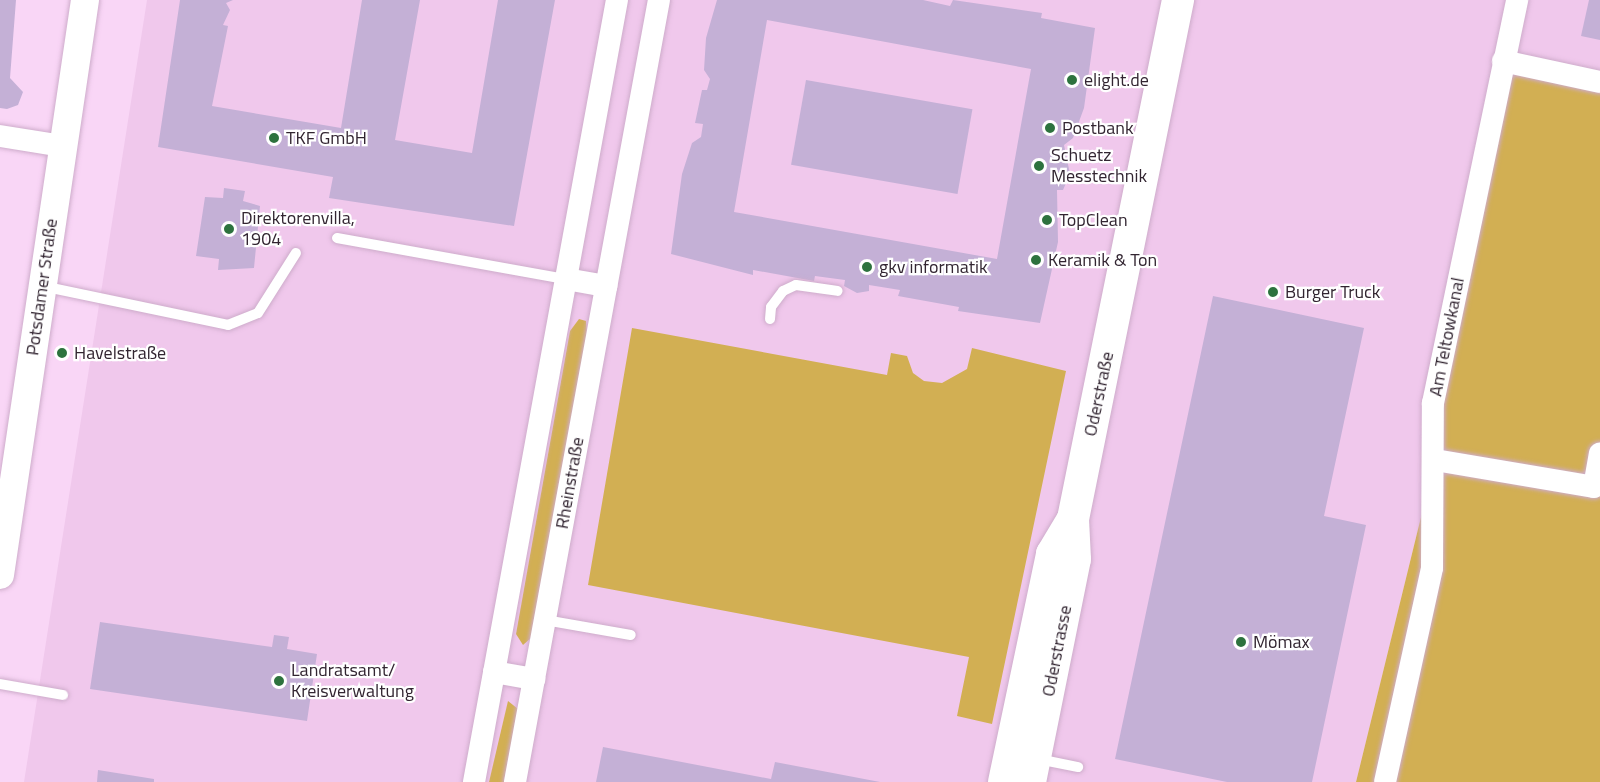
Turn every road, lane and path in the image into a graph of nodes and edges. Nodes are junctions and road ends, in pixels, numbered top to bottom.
1 (85, 0) edge
2 (617, 0) edge
3 (659, 0) edge
4 (1178, 0) edge
5 (1517, 0) edge
6 (1503, 61) junction
7 (1600, 82) edge
8 (0, 136) edge
9 (63, 146) junction
10 (337, 238) dead end
11 (296, 253) dead end
12 (566, 279) junction
13 (42, 285) junction
14 (606, 286) junction
15 (838, 291) dead end
16 (770, 319) dead end
17 (1600, 454) edge
18 (1436, 460) junction
19 (6, 475) edge
20 (0, 575) edge
21 (545, 620) junction
22 (631, 635) dead end
23 (494, 672) junction
24 (534, 679) junction
25 (0, 684) edge
26 (63, 695) dead end
27 (1014, 765) edge
28 (1078, 767) dead end
29 (474, 782) edge
30 (515, 782) edge
31 (1385, 782) edge

1 - 9 street, Potsdamer Straße
2 - 12 street
3 - 14 street, Rheinstraße
4 - 27 main road, Oderstraße
5 - 6 street, Am Teltowkanal
6 - 7 street
6 - 18 street, Am Teltowkanal
8 - 9 street
9 - 13 street, Potsdamer Straße
10 - 12 lane
11 - 13 lane
12 - 14 street
12 - 23 street
13 - 19 street, Potsdamer Straße
14 - 21 street, Rheinstraße
15 - 16 lane
17 - 18 street
18 - 31 street, Am Teltowkanal
19 - 20 street, Potsdamer Straße
21 - 22 lane
21 - 24 street, Rheinstraße
23 - 24 street
23 - 29 street
24 - 30 street, Rheinstraße
25 - 26 lane
27 - 28 lane

